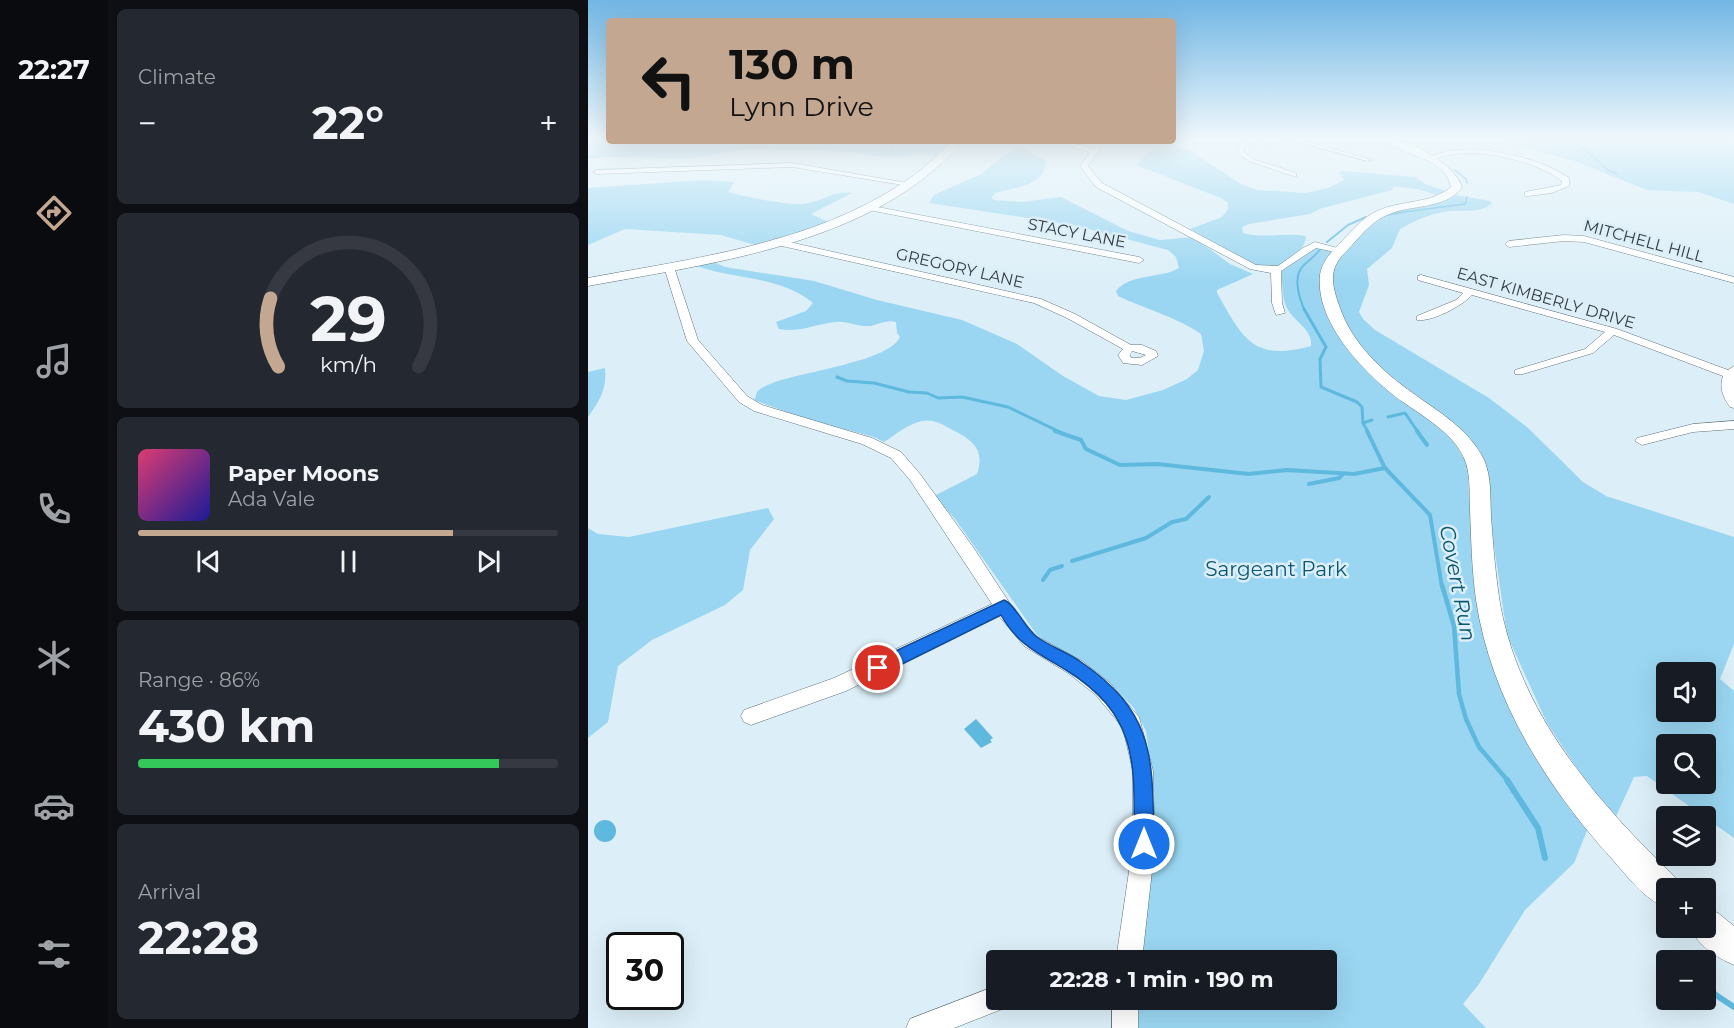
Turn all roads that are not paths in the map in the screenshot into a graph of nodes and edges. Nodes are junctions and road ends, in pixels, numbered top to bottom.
1 (905, 186) edge
2 (1101, 186) edge
3 (1456, 186) edge
4 (1565, 186) edge
5 (1528, 194) dead end
6 (867, 207) junction
7 (776, 242) junction
8 (1509, 244) dead end
9 (1340, 250) junction
10 (1139, 260) dead end
11 (669, 267) junction
12 (1276, 271) junction
13 (1421, 278) dead end
14 (1734, 280) edge
15 (588, 282) edge
16 (1470, 291) junction
17 (1280, 312) dead end
18 (1421, 318) dead end
19 (1612, 331) junction
20 (1129, 348) dead end
21 (1519, 372) dead end
22 (1731, 372) edge
23 (1734, 404) edge
24 (1734, 425) edge
25 (1642, 441) dead end
26 (1004, 606) junction
27 (751, 716) dead end
28 (1656, 882) edge
29 (1716, 933) edge
30 (1734, 948) edge
31 (1130, 950) edge
32 (986, 1003) edge
33 (1125, 1010) edge
34 (919, 1028) edge
35 (1125, 1028) edge

1 - 6 street
2 - 12 street
3 - 9 street
4 - 5 street
6 - 7 street
6 - 10 street, STACY LANE
7 - 11 street
7 - 20 street, GREGORY LANE
8 - 14 street, MITCHELL HILL
9 - 12 street
9 - 28 street
11 - 15 street
11 - 26 street
12 - 17 street
13 - 16 street, EAST KIMBERLY DRIVE
16 - 18 street
16 - 19 street, EAST KIMBERLY DRIVE
19 - 21 street
19 - 22 street, EAST KIMBERLY DRIVE
22 - 23 street
24 - 25 street
26 - 27 street
26 - 31 street
29 - 30 street
32 - 34 street
33 - 35 street

